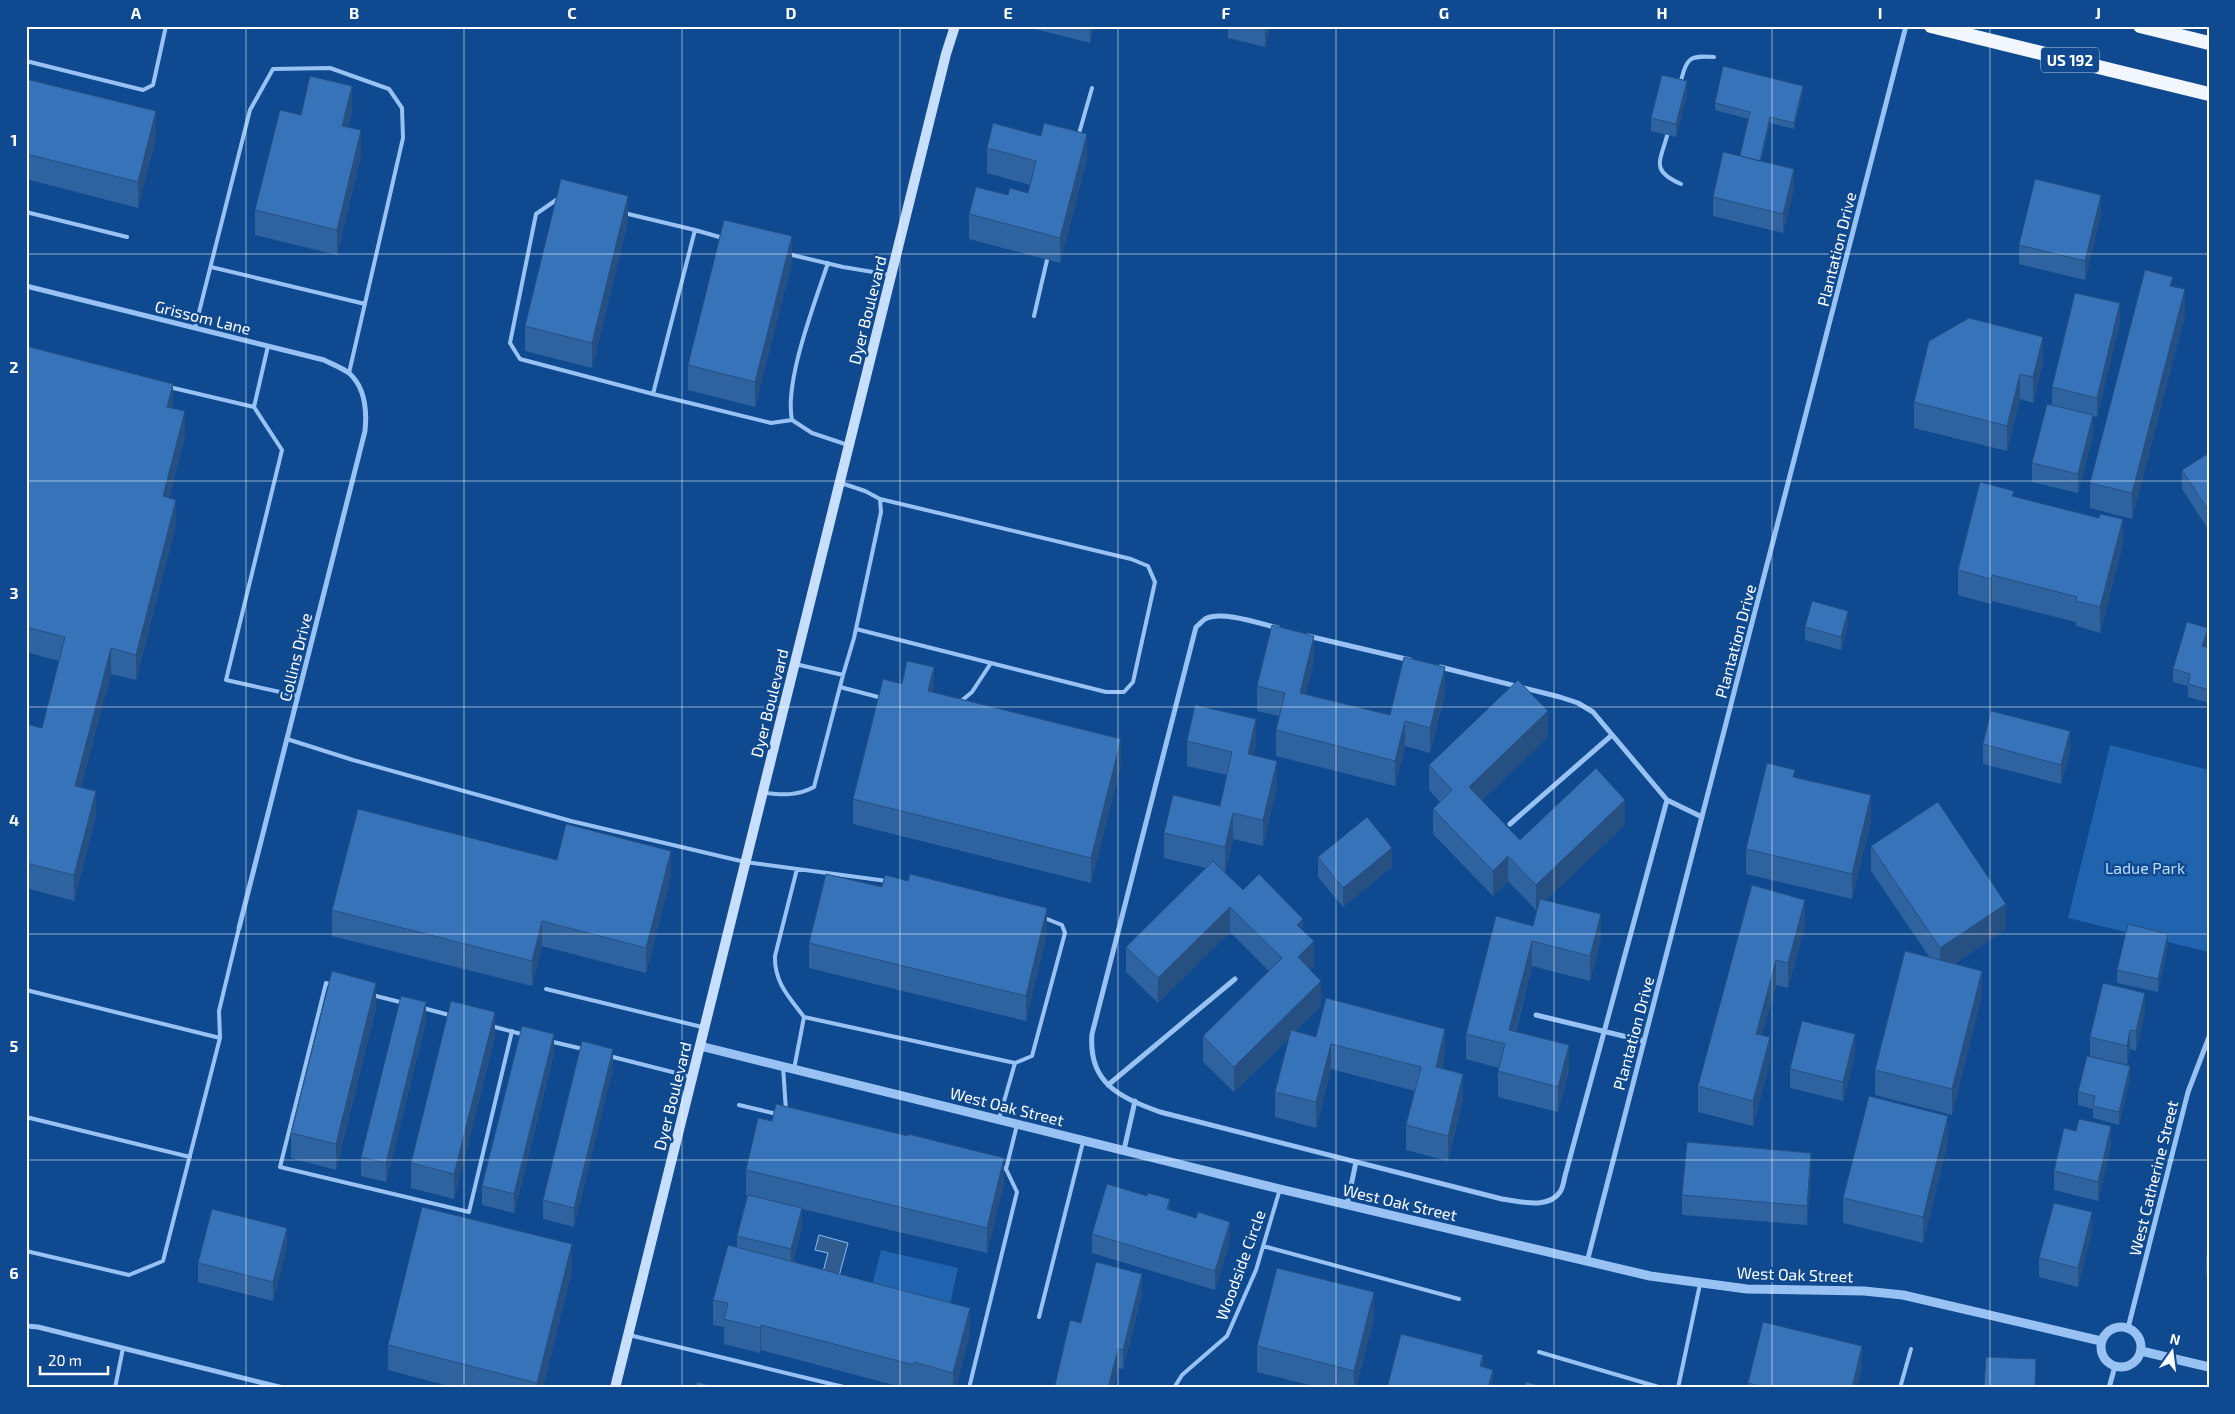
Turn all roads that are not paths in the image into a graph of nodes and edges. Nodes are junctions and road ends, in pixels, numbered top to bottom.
1 (166, 26) edge
2 (955, 26) edge
3 (1906, 26) edge
4 (1931, 26) edge
5 (2140, 26) edge
6 (2209, 43) edge
7 (1714, 57) dead end
8 (26, 62) edge
9 (1092, 88) dead end
10 (1678, 93) edge
11 (2209, 94) edge
12 (1669, 129) edge
13 (1075, 146) edge
14 (1681, 184) dead end
15 (569, 200) edge
16 (26, 212) edge
17 (617, 212) edge
18 (695, 230) junction
19 (126, 236) dead end
20 (733, 240) edge
21 (780, 252) edge
22 (1047, 260) dead end
23 (828, 264) junction
24 (211, 267) junction
25 (891, 275) junction
26 (26, 286) edge
27 (365, 304) junction
28 (1034, 316) dead end
29 (195, 328) junction
30 (268, 346) junction
31 (349, 374) junction
32 (159, 384) edge
33 (362, 392) joint
34 (652, 394) junction
35 (254, 407) junction
36 (792, 420) junction
37 (849, 446) junction
38 (840, 482) junction
39 (880, 499) junction
40 (856, 629) junction
41 (1288, 631) edge
42 (1297, 633) edge
43 (795, 663) junction
44 (991, 663) junction
45 (1420, 663) edge
46 (1429, 665) edge
47 (843, 675) junction
48 (840, 687) junction
49 (298, 696) junction
50 (889, 700) edge
51 (954, 708) edge
52 (1612, 735) junction
53 (287, 739) junction
54 (763, 792) junction
55 (1667, 800) junction
56 (1702, 817) junction
57 (1510, 824) dead end
58 (745, 862) junction
59 (797, 869) junction
60 (890, 882) edge
61 (1032, 915) edge
62 (239, 928) joint
63 (1235, 979) dead end
64 (335, 986) edge
65 (546, 989) dead end
66 (26, 990) edge
67 (363, 993) edge
68 (410, 1005) edge
69 (419, 1007) edge
70 (1536, 1015) dead end
71 (456, 1017) edge
72 (804, 1017) junction
73 (484, 1024) edge
74 (704, 1027) junction
75 (512, 1031) junction
76 (1604, 1032) junction
77 (530, 1036) edge
78 (2209, 1037) edge
79 (220, 1038) junction
80 (539, 1038) edge
81 (1644, 1041) junction
82 (700, 1046) junction
83 (584, 1050) edge
84 (602, 1054) edge
85 (1015, 1063) junction
86 (783, 1066) junction
87 (794, 1069) junction
88 (692, 1077) junction
89 (1108, 1085) junction
90 (1135, 1101) junction
91 (739, 1105) dead end
92 (26, 1117) edge
93 (999, 1119) junction
94 (1017, 1124) junction
95 (1084, 1140) junction
96 (1124, 1150) junction
97 (190, 1157) junction
98 (1356, 1162) junction
99 (997, 1167) edge
100 (1006, 1170) junction
101 (1280, 1189) junction
102 (1347, 1205) junction
103 (1263, 1246) junction
104 (26, 1251) edge
105 (1587, 1262) junction
106 (1700, 1284) junction
107 (1459, 1299) dead end
108 (1039, 1317) dead end
109 (26, 1326) edge
110 (2128, 1328) junction
111 (628, 1335) junction
112 (2101, 1341) junction
113 (123, 1348) junction
114 (1911, 1349) dead end
115 (2141, 1351) junction
116 (1539, 1352) dead end
117 (2115, 1366) junction
118 (2209, 1367) edge
119 (115, 1388) edge
120 (283, 1388) edge
121 (616, 1388) edge
122 (848, 1388) edge
123 (969, 1388) edge
124 (1174, 1388) edge
125 (1662, 1388) edge
126 (1678, 1388) edge
127 (1900, 1388) edge
128 (2109, 1388) edge

1 - 8 lane
2 - 25 main road, Dyer Boulevard
3 - 56 street, Plantation Drive
4 - 11 highway, US 192
5 - 6 highway
7 - 10 lane
9 - 13 lane
12 - 14 lane
15 - 34 lane
16 - 19 lane
17 - 18 lane
18 - 20 lane
18 - 34 lane
21 - 23 lane
22 - 28 lane
23 - 25 lane
23 - 36 lane
24 - 27 lane
24 - 27 lane
24 - 29 lane
25 - 37 main road, Dyer Boulevard
26 - 29 street, Grissom Lane
27 - 31 lane
29 - 30 street, Grissom Lane
30 - 31 street, Grissom Lane
30 - 35 lane
31 - 33 street, Grissom Lane
32 - 35 lane
33 - 49 street, Collins Drive
34 - 36 lane
35 - 49 lane
36 - 37 lane
37 - 38 main road, Dyer Boulevard
38 - 39 lane
38 - 43 main road, Dyer Boulevard
39 - 40 lane
39 - 44 lane
40 - 44 lane
40 - 47 lane
41 - 89 street
42 - 45 street
43 - 47 lane
43 - 54 main road, Dyer Boulevard
44 - 51 lane
46 - 52 street
47 - 48 lane
48 - 50 lane
48 - 54 lane
49 - 53 street, Collins Drive
52 - 55 street
52 - 57 street
53 - 58 lane
53 - 62 street, Collins Drive
54 - 58 main road, Dyer Boulevard
55 - 56 street
55 - 76 street
56 - 81 street, Plantation Drive
58 - 59 lane
58 - 74 main road, Dyer Boulevard
59 - 60 lane
59 - 72 lane
61 - 85 lane
62 - 79 lane
63 - 89 street
64 - 75 lane
65 - 74 lane
66 - 79 lane
67 - 68 lane
69 - 71 lane
70 - 76 street
72 - 85 lane
72 - 87 lane
73 - 75 lane
74 - 82 main road, Dyer Boulevard
75 - 77 lane
76 - 81 street
76 - 98 street
78 - 110 street, West Catherine Street
79 - 97 lane
80 - 83 lane
81 - 105 street, Plantation Drive
82 - 86 street, West Oak Street
82 - 88 main road, Dyer Boulevard
84 - 88 lane
85 - 93 lane
86 - 87 street, West Oak Street
86 - 91 lane
87 - 93 street, West Oak Street
88 - 111 main road, Dyer Boulevard
89 - 90 street
90 - 96 street
90 - 98 street
92 - 97 lane
93 - 94 street, West Oak Street
94 - 95 street, West Oak Street
94 - 100 lane
95 - 96 street, West Oak Street
95 - 108 lane
96 - 101 street, West Oak Street
97 - 104 lane
98 - 102 street
99 - 100 lane
100 - 123 lane
101 - 102 street, West Oak Street
101 - 103 lane, Woodside Circle
102 - 105 street, West Oak Street
103 - 107 lane
103 - 124 lane, Woodside Circle
105 - 106 street, West Oak Street
106 - 112 street, West Oak Street
106 - 126 lane
109 - 113 street
110 - 112 street
110 - 115 street
111 - 121 main road, Dyer Boulevard
111 - 122 lane
112 - 117 street
113 - 119 lane
113 - 120 street
114 - 127 lane
115 - 117 street
115 - 118 street
116 - 125 lane
117 - 128 street

